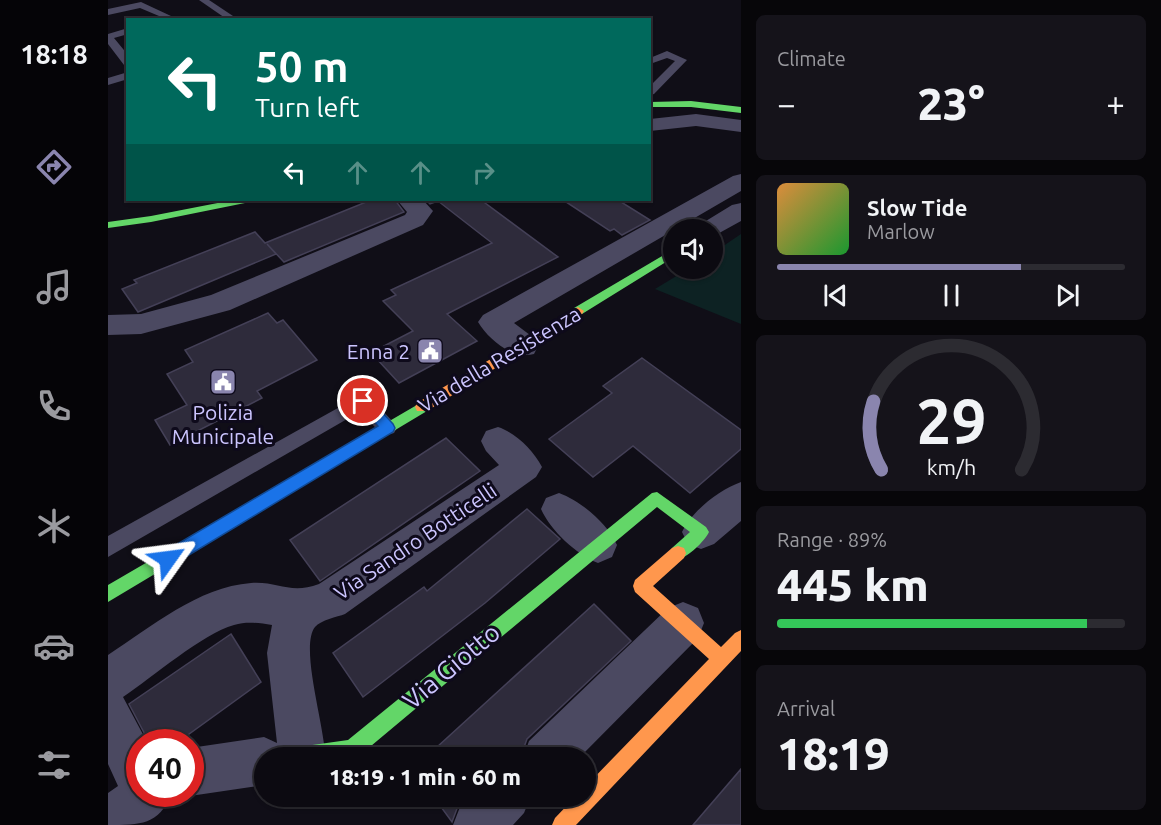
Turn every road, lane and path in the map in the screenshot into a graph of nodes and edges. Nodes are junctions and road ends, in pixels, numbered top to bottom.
1 (203, 0) edge
2 (108, 12) edge
3 (163, 18) edge
4 (232, 18) edge
5 (126, 32) edge
6 (126, 60) edge
7 (651, 61) edge
8 (126, 64) edge
9 (108, 70) edge
10 (126, 76) edge
11 (108, 82) edge
12 (651, 91) edge
13 (651, 105) edge
14 (741, 110) edge
15 (651, 125) edge
16 (741, 126) edge
17 (741, 181) edge
18 (240, 201) edge
19 (410, 201) edge
20 (741, 210) edge
21 (723, 222) edge
22 (108, 225) edge
23 (663, 259) edge
24 (108, 325) edge
25 (523, 346) junction
26 (388, 428) junction
27 (498, 441) dead end
28 (741, 498) edge
29 (559, 510) dead end
30 (701, 532) junction
31 (598, 545) junction
32 (108, 547) edge
33 (108, 594) edge
34 (303, 610) junction
35 (683, 623) junction
36 (741, 639) edge
37 (722, 659) junction
38 (108, 681) edge
39 (108, 713) edge
40 (286, 747) edge
41 (354, 747) edge
42 (557, 747) edge
43 (126, 751) edge
44 (254, 763) edge
45 (204, 770) edge
46 (130, 807) edge
47 (496, 807) edge
48 (108, 823) edge
49 (478, 825) edge
50 (562, 825) edge

1 - 4 lane
2 - 3 lane
5 - 6 lane
7 - 12 lane
8 - 9 lane
10 - 11 lane
13 - 14 street
15 - 16 street
17 - 25 street
18 - 22 street
19 - 24 street
20 - 21 street
23 - 25 street, Via della Resistenza
25 - 26 street, Via della Resistenza
26 - 32 lane
26 - 33 street, Via della Resistenza
27 - 34 street, Via Sandro Botticelli
28 - 30 street
29 - 31 street
30 - 31 street, Via Giotto
30 - 35 street
31 - 41 street, Via Giotto
34 - 38 street, Via Sandro Botticelli
34 - 40 street
35 - 37 street
35 - 42 street
36 - 37 street
37 - 50 street
39 - 43 street
44 - 45 street, Via Giotto
46 - 48 street
47 - 49 street

